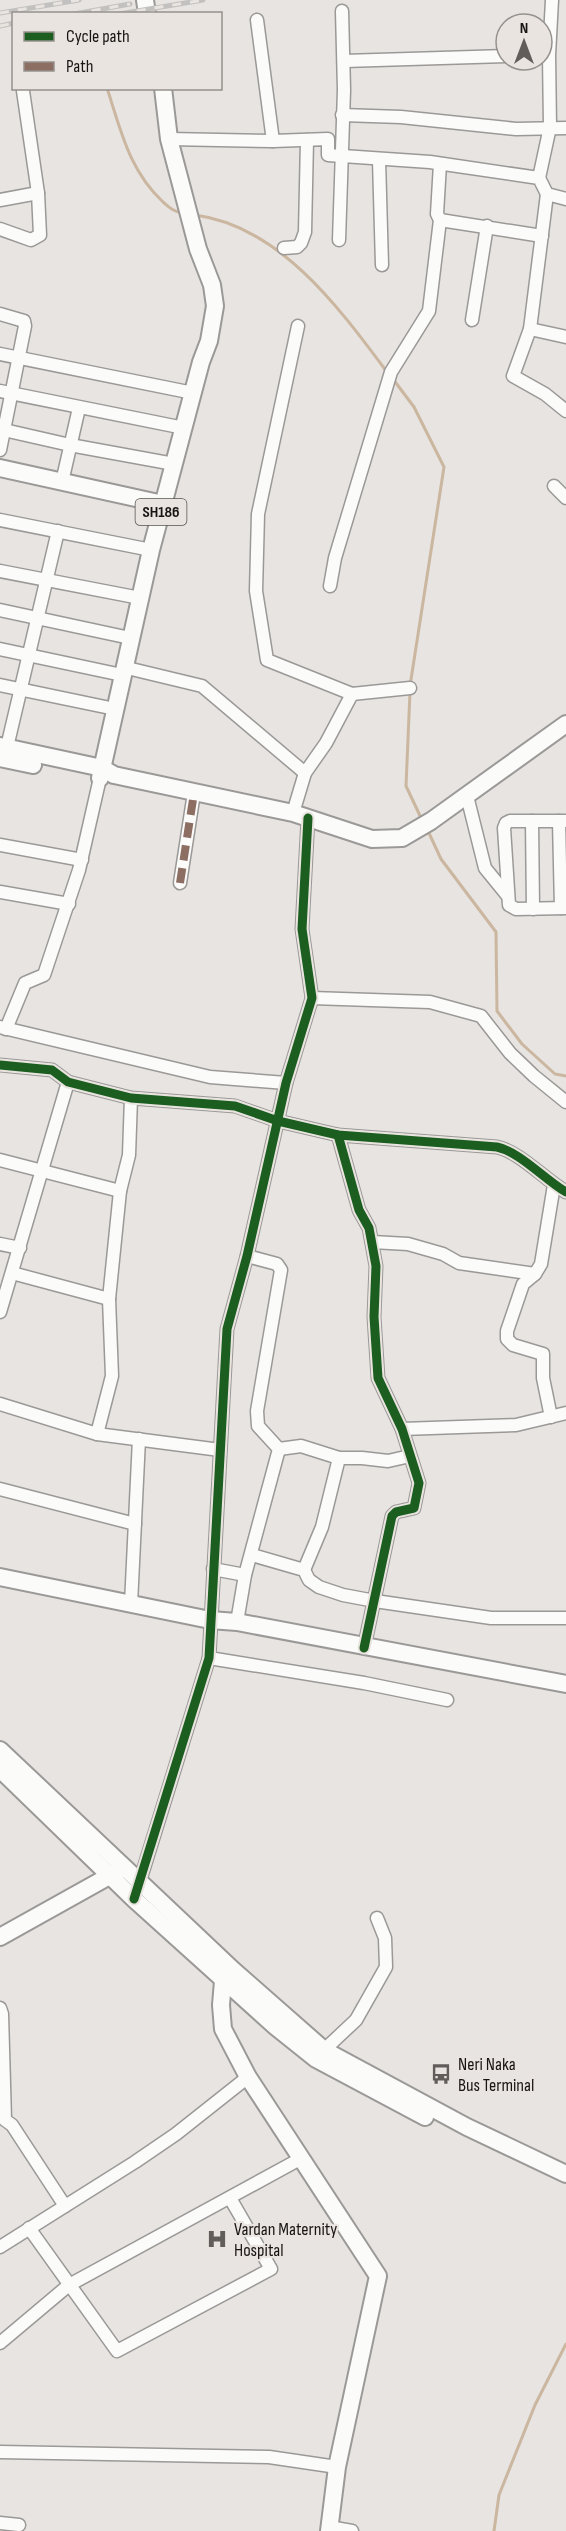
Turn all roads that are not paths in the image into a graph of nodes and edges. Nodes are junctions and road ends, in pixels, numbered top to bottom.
1 (342, 11) dead end
2 (257, 20) dead end
3 (494, 56) edge
4 (344, 61) junction
5 (546, 72) edge
6 (163, 90) edge
7 (24, 91) dead end
8 (342, 115) junction
9 (550, 128) junction
10 (566, 128) edge
11 (169, 139) junction
12 (307, 140) junction
13 (273, 141) junction
14 (342, 156) junction
15 (379, 160) junction
16 (440, 164) junction
17 (539, 178) junction
18 (38, 193) junction
19 (547, 194) junction
20 (566, 199) edge
21 (0, 200) edge
22 (440, 220) junction
23 (487, 226) junction
24 (0, 229) edge
25 (542, 236) junction
26 (339, 240) dead end
27 (284, 248) dead end
28 (382, 265) dead end
29 (0, 314) edge
30 (472, 320) dead end
31 (298, 326) dead end
32 (530, 328) junction
33 (566, 337) edge
34 (0, 354) edge
35 (19, 358) junction
36 (6, 392) edge
37 (193, 393) junction
38 (79, 408) junction
39 (566, 411) edge
40 (184, 428) junction
41 (2, 429) edge
42 (70, 445) junction
43 (0, 450) edge
44 (174, 464) junction
45 (0, 468) edge
46 (62, 482) junction
47 (554, 486) dead end
48 (566, 498) edge
49 (163, 504) junction
50 (0, 519) edge
51 (58, 531) junction
52 (152, 550) junction
53 (0, 571) edge
54 (47, 580) junction
55 (330, 586) dead end
56 (140, 598) junction
57 (0, 610) edge
58 (38, 618) junction
59 (130, 638) junction
60 (0, 649) edge
61 (29, 655) junction
62 (123, 671) junction
63 (0, 685) edge
64 (410, 688) dead end
65 (21, 690) junction
66 (352, 694) junction
67 (115, 709) junction
68 (566, 724) edge
69 (2, 750) edge
70 (306, 773) junction
71 (105, 774) junction
72 (194, 793) junction
73 (467, 796) junction
74 (301, 815) junction
75 (532, 821) junction
76 (562, 821) edge
77 (0, 845) edge
78 (82, 860) junction
79 (180, 883) dead end
80 (0, 892) edge
81 (507, 895) junction
82 (69, 904) junction
83 (563, 908) edge
84 (533, 909) junction
85 (312, 998) junction
86 (3, 1028) edge
87 (0, 1065) edge
88 (68, 1082) junction
89 (286, 1083) junction
90 (131, 1098) junction
91 (566, 1102) edge
92 (278, 1121) junction
93 (338, 1135) junction
94 (0, 1160) edge
95 (43, 1172) junction
96 (554, 1185) junction
97 (120, 1191) junction
98 (566, 1192) edge
99 (372, 1242) junction
100 (0, 1244) edge
101 (20, 1248) junction
102 (247, 1256) junction
103 (12, 1273) junction
104 (536, 1274) junction
105 (109, 1299) junction
106 (0, 1312) edge
107 (0, 1404) edge
108 (566, 1413) edge
109 (551, 1417) junction
110 (402, 1429) junction
111 (97, 1434) junction
112 (139, 1439) junction
113 (279, 1449) junction
114 (220, 1450) junction
115 (410, 1456) junction
116 (339, 1458) junction
117 (0, 1489) edge
118 (135, 1524) junction
119 (252, 1555) junction
120 (213, 1569) junction
121 (304, 1570) junction
122 (245, 1575) junction
123 (0, 1577) edge
124 (375, 1601) junction
125 (131, 1604) junction
126 (566, 1618) edge
127 (210, 1620) junction
128 (237, 1622) junction
129 (364, 1648) junction
130 (209, 1658) junction
131 (566, 1684) edge
132 (447, 1700) dead end
133 (0, 1750) edge
134 (0, 1769) edge
135 (118, 1872) junction
136 (140, 1883) junction
137 (134, 1899) junction
138 (377, 1918) dead end
139 (0, 1937) edge
140 (228, 1976) junction
141 (0, 2008) edge
142 (324, 2050) junction
143 (248, 2076) junction
144 (402, 2100) junction
145 (2, 2122) edge
146 (495, 2146) junction
147 (300, 2159) junction
148 (566, 2174) edge
149 (566, 2185) edge
150 (230, 2198) junction
151 (65, 2206) junction
152 (30, 2228) junction
153 (0, 2247) edge
154 (69, 2285) junction
155 (0, 2343) edge
156 (0, 2452) edge
157 (337, 2467) junction
158 (0, 2523) edge
159 (19, 2525) dead end
160 (329, 2529) edge
161 (352, 2531) edge

1 - 4 street
2 - 13 street
3 - 4 street
4 - 8 street
5 - 9 street
6 - 11 main road, SH186
7 - 18 street
8 - 9 street
8 - 14 street
9 - 10 street
9 - 17 street
11 - 13 street
11 - 37 main road, SH186
12 - 13 street
12 - 14 street
12 - 27 street
14 - 15 street
14 - 26 street
15 - 16 street
15 - 28 street
16 - 17 street
16 - 22 street
17 - 19 street
18 - 21 street
18 - 24 street
19 - 20 street
19 - 25 street
22 - 23 street
22 - 55 street
23 - 25 street
23 - 30 street
25 - 32 street
29 - 35 street
31 - 66 street
32 - 33 street
32 - 39 street
34 - 35 street
35 - 36 street
35 - 37 street
36 - 38 street
36 - 41 street
37 - 40 main road, SH186
38 - 40 street
38 - 42 street
40 - 44 main road, SH186
41 - 42 street
41 - 43 street
42 - 44 street
42 - 46 street
44 - 49 main road, SH186
45 - 46 main road
46 - 49 main road
47 - 48 street
49 - 52 main road, SH186
50 - 51 street
51 - 52 street
51 - 54 street
52 - 56 main road, SH186
53 - 54 street
54 - 56 street
54 - 58 street
56 - 59 main road, SH186
57 - 58 street
58 - 59 street
58 - 61 street
59 - 62 main road, SH186
60 - 61 street
61 - 62 street
61 - 65 street
62 - 67 main road, SH186
62 - 70 street
63 - 65 street
64 - 66 street
65 - 67 street
65 - 69 street
66 - 70 street
67 - 71 main road, SH186
68 - 73 main road
69 - 71 main road
70 - 74 street
71 - 72 main road
71 - 78 street
72 - 74 main road
72 - 79 street
73 - 74 main road
73 - 81 street
74 - 85 street
75 - 76 street
75 - 81 street
75 - 84 street
76 - 83 street
77 - 78 street
78 - 82 street
80 - 82 street
81 - 84 street
82 - 86 street
83 - 84 street
85 - 89 street
85 - 91 street
86 - 89 street
87 - 88 street
88 - 90 street
88 - 95 street
89 - 92 street
90 - 92 street
90 - 97 street
92 - 93 street
92 - 102 street
93 - 96 street
93 - 99 street
94 - 95 street
95 - 97 street
95 - 101 street
96 - 98 street
96 - 104 street
97 - 105 street
99 - 104 street
99 - 110 street
100 - 101 street
101 - 103 street
102 - 113 street
102 - 114 street
103 - 105 street
103 - 106 street
104 - 109 street
105 - 111 street
107 - 111 street
108 - 109 street
109 - 110 street
110 - 115 street
111 - 112 street
112 - 114 street
112 - 118 street
113 - 116 street
113 - 119 street
114 - 120 street
115 - 116 street
115 - 124 street
116 - 121 street
117 - 118 street
118 - 125 street
119 - 121 street
119 - 122 street
120 - 122 street
120 - 127 street
121 - 124 street
122 - 128 street
123 - 125 main road
124 - 126 street
124 - 129 street
125 - 127 main road
127 - 128 main road
127 - 130 street
128 - 129 main road
129 - 131 main road
130 - 132 street
130 - 136 street
133 - 135 main road
134 - 135 main road
135 - 136 main road
135 - 137 main road
135 - 139 main road
136 - 137 street
136 - 140 main road
137 - 140 main road
138 - 142 street
140 - 142 main road
140 - 143 main road
140 - 144 main road
141 - 145 street
142 - 144 main road
143 - 147 main road
143 - 151 street
144 - 146 main road
145 - 151 street
146 - 148 main road
146 - 149 main road
147 - 150 street
147 - 157 main road
150 - 154 street
150 - 154 street
151 - 152 street
152 - 153 street
152 - 154 street
154 - 155 street
156 - 157 street
157 - 160 main road
158 - 159 street
160 - 161 street

